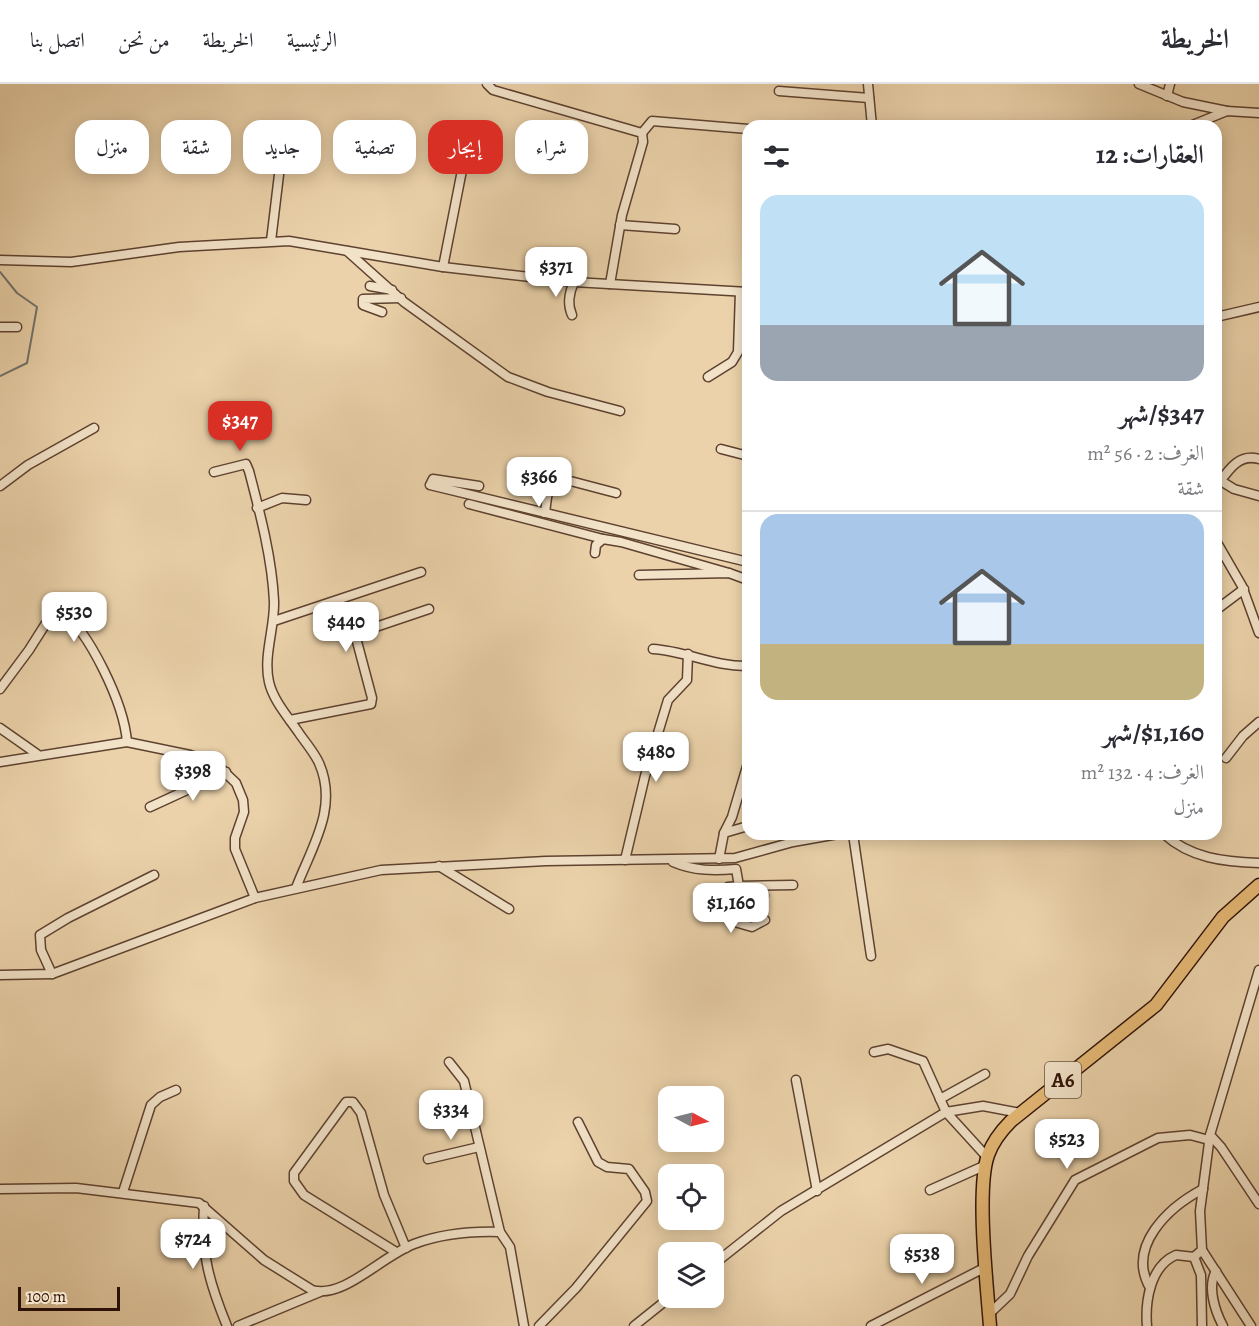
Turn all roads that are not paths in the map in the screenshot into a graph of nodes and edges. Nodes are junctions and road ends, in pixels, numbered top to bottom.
1 (487, 84) edge
2 (868, 84) edge
3 (1139, 84) edge
4 (1170, 84) edge
5 (779, 91) dead end
6 (1167, 96) junction
7 (869, 98) junction
8 (1227, 111) junction
9 (1259, 113) edge
10 (871, 120) edge
11 (1205, 120) edge
12 (742, 128) edge
13 (642, 133) junction
14 (279, 174) edge
15 (461, 174) edge
16 (620, 225) junction
17 (675, 229) dead end
18 (271, 241) junction
19 (347, 251) junction
20 (2, 260) edge
21 (443, 267) junction
22 (574, 282) junction
23 (610, 284) junction
24 (370, 286) dead end
25 (392, 290) junction
26 (742, 292) edge
27 (400, 298) junction
28 (1259, 307) edge
29 (382, 312) dead end
30 (742, 312) edge
31 (572, 315) dead end
32 (1222, 316) edge
33 (0, 327) edge
34 (17, 327) dead end
35 (708, 377) dead end
36 (620, 411) dead end
37 (94, 428) dead end
38 (721, 448) dead end
39 (742, 454) edge
40 (1259, 459) edge
41 (214, 472) dead end
42 (1222, 480) edge
43 (1222, 485) edge
44 (0, 486) edge
45 (479, 486) dead end
46 (616, 493) dead end
47 (1259, 496) edge
48 (306, 500) dead end
49 (469, 504) dead end
50 (257, 508) junction
51 (545, 513) junction
52 (603, 539) junction
53 (1222, 551) edge
54 (594, 553) dead end
55 (742, 561) edge
56 (421, 572) dead end
57 (729, 573) junction
58 (639, 575) dead end
59 (742, 578) edge
60 (1244, 589) junction
61 (1222, 606) edge
62 (429, 609) dead end
63 (274, 621) junction
64 (1259, 633) edge
65 (653, 649) dead end
66 (688, 654) junction
67 (742, 666) edge
68 (0, 689) edge
69 (290, 720) junction
70 (1259, 722) edge
71 (0, 728) edge
72 (127, 742) junction
73 (37, 754) junction
74 (1226, 758) dead end
75 (0, 762) edge
76 (226, 772) junction
77 (742, 783) edge
78 (150, 807) dead end
79 (742, 828) edge
80 (724, 833) junction
81 (804, 840) edge
82 (854, 840) edge
83 (1175, 840) edge
84 (719, 859) junction
85 (670, 860) junction
86 (625, 861) junction
87 (1259, 862) edge
88 (438, 866) junction
89 (154, 874) dead end
90 (793, 885) dead end
91 (1259, 885) edge
92 (739, 886) junction
93 (296, 888) junction
94 (722, 894) junction
95 (764, 895) dead end
96 (255, 898) junction
97 (509, 909) dead end
98 (765, 920) dead end
99 (871, 956) dead end
100 (1259, 970) edge
101 (52, 974) junction
102 (0, 975) edge
103 (874, 1052) dead end
104 (449, 1062) dead end
105 (985, 1074) dead end
106 (796, 1080) dead end
107 (176, 1090) dead end
108 (940, 1099) junction
109 (946, 1112) junction
110 (1020, 1113) junction
111 (578, 1122) dead end
112 (1209, 1137) junction
113 (479, 1147) junction
114 (428, 1159) dead end
115 (987, 1161) junction
116 (0, 1189) edge
117 (1203, 1189) junction
118 (930, 1190) dead end
119 (817, 1191) junction
120 (123, 1192) junction
121 (1259, 1204) edge
122 (204, 1206) junction
123 (500, 1232) junction
124 (406, 1248) junction
125 (1202, 1250) junction
126 (396, 1252) junction
127 (724, 1256) edge
128 (1194, 1257) junction
129 (986, 1267) junction
130 (1216, 1271) junction
131 (1150, 1288) junction
132 (321, 1292) junction
133 (658, 1307) edge
134 (990, 1320) edge
135 (227, 1326) edge
136 (238, 1326) edge
137 (524, 1326) edge
138 (538, 1326) edge
139 (634, 1326) edge
140 (871, 1326) edge
141 (1147, 1326) edge
142 (1202, 1326) edge
143 (1223, 1326) edge
144 (1251, 1326) edge

1 - 13 street
2 - 7 street
3 - 6 street
4 - 6 street
5 - 7 street
6 - 8 street
7 - 10 street
8 - 9 street
8 - 11 street
12 - 13 street
13 - 16 street
14 - 18 street
15 - 21 street
16 - 17 street
16 - 23 street
18 - 19 street
18 - 20 street
19 - 21 street
19 - 25 street
21 - 22 street
22 - 23 street
22 - 31 street
23 - 26 street
24 - 25 street
25 - 27 street
27 - 29 street
27 - 36 street
28 - 32 street
30 - 35 street
33 - 34 street
37 - 44 street
38 - 39 street
40 - 42 street
41 - 50 street
43 - 47 street
45 - 51 street
46 - 51 street
48 - 50 street
49 - 52 street
50 - 63 street
51 - 55 street
52 - 54 street
52 - 57 street
53 - 60 street
56 - 63 street
57 - 58 street
57 - 59 street
60 - 61 street
60 - 64 street
62 - 69 street
63 - 69 street
65 - 66 street
66 - 67 street
66 - 86 street
68 - 72 street
69 - 93 street
70 - 74 street
71 - 73 street
72 - 73 street
72 - 76 street
73 - 75 street
76 - 78 street
76 - 96 street
77 - 80 street
79 - 80 street
80 - 84 street
81 - 84 street
82 - 99 street
83 - 87 street
84 - 85 street
85 - 86 street
85 - 92 street
86 - 88 street
88 - 93 street
88 - 97 street
89 - 101 street
90 - 92 street
91 - 110 highway, A6
92 - 94 street
93 - 96 street
94 - 95 street
94 - 98 street
96 - 101 street
100 - 112 street
101 - 102 street
103 - 108 street
104 - 113 street
105 - 108 street
106 - 119 street
107 - 120 street
108 - 109 street
109 - 110 street
109 - 115 street
109 - 119 street
110 - 115 highway, A6
111 - 138 street
112 - 117 street
112 - 121 street
112 - 134 street
113 - 114 street
113 - 123 street
115 - 118 street
115 - 129 highway, A6
116 - 120 street
117 - 125 street
117 - 131 street
119 - 127 street
120 - 122 street
122 - 132 street
122 - 135 street
123 - 124 street
123 - 137 street
124 - 126 street
124 - 126 street
125 - 128 street
125 - 130 street
126 - 132 street
128 - 131 street
128 - 142 street
129 - 134 highway, A6
129 - 140 street
130 - 143 street
130 - 144 street
131 - 141 street
132 - 136 street
133 - 139 street

